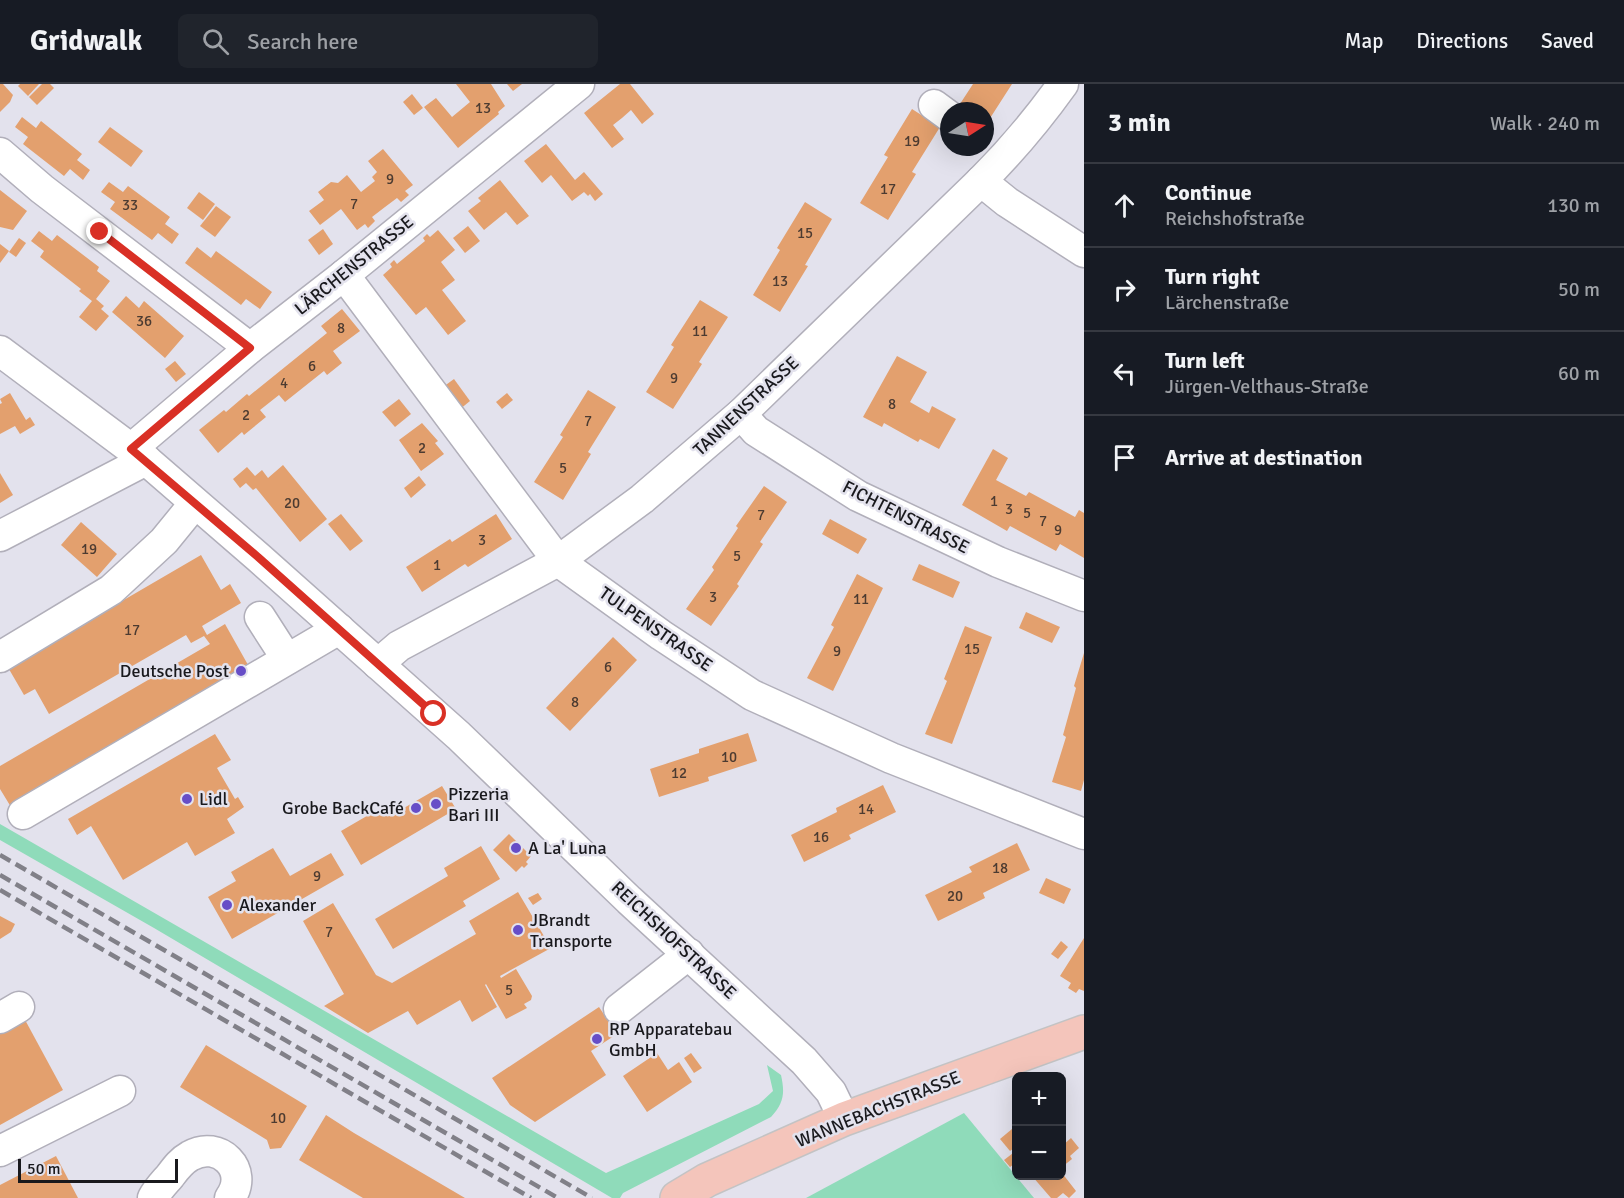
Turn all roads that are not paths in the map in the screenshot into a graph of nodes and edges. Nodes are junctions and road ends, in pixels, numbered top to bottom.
1 (579, 84) edge
2 (1063, 84) edge
3 (995, 149) edge
4 (0, 153) edge
5 (981, 181) junction
6 (1084, 252) edge
7 (344, 275) junction
8 (250, 348) junction
9 (4, 361) edge
10 (741, 414) junction
11 (138, 455) junction
12 (195, 503) junction
13 (0, 536) edge
14 (558, 561) junction
15 (1084, 596) edge
16 (260, 617) dead end
17 (339, 629) junction
18 (0, 657) edge
19 (286, 659) junction
20 (378, 664) junction
21 (23, 814) dead end
22 (1084, 834) edge
23 (689, 954) junction
24 (619, 1009) dead end
25 (1084, 1032) edge
26 (120, 1091) dead end
27 (844, 1119) junction
28 (0, 1151) edge
29 (153, 1198) edge
30 (230, 1198) edge
31 (677, 1198) edge

1 - 7 street, LÄRCHENSTRASSE
2 - 3 street, TANNENSTRASSE
3 - 5 street, TANNENSTRASSE
4 - 8 street
5 - 6 street
5 - 10 street, TANNENSTRASSE
7 - 8 street, LÄRCHENSTRASSE
7 - 14 street, TULPENSTRASSE
8 - 11 street, LÄRCHENSTRASSE
9 - 11 street, REICHSHOFSTRASSE
10 - 14 street, TANNENSTRASSE
10 - 15 street, FICHTENSTRASSE
11 - 12 street, REICHSHOFSTRASSE
11 - 13 street, LÄRCHENSTRASSE
12 - 17 street, REICHSHOFSTRASSE
12 - 18 street
14 - 20 street, TANNENSTRASSE
14 - 22 street, TULPENSTRASSE
16 - 19 street
17 - 19 street
17 - 20 street, REICHSHOFSTRASSE
19 - 21 street
20 - 23 street, REICHSHOFSTRASSE
23 - 24 street
23 - 27 street, REICHSHOFSTRASSE
25 - 27 main road, WANNEBACHSTRASSE
26 - 28 street
27 - 31 main road, WANNEBACHSTRASSE
29 - 30 street

